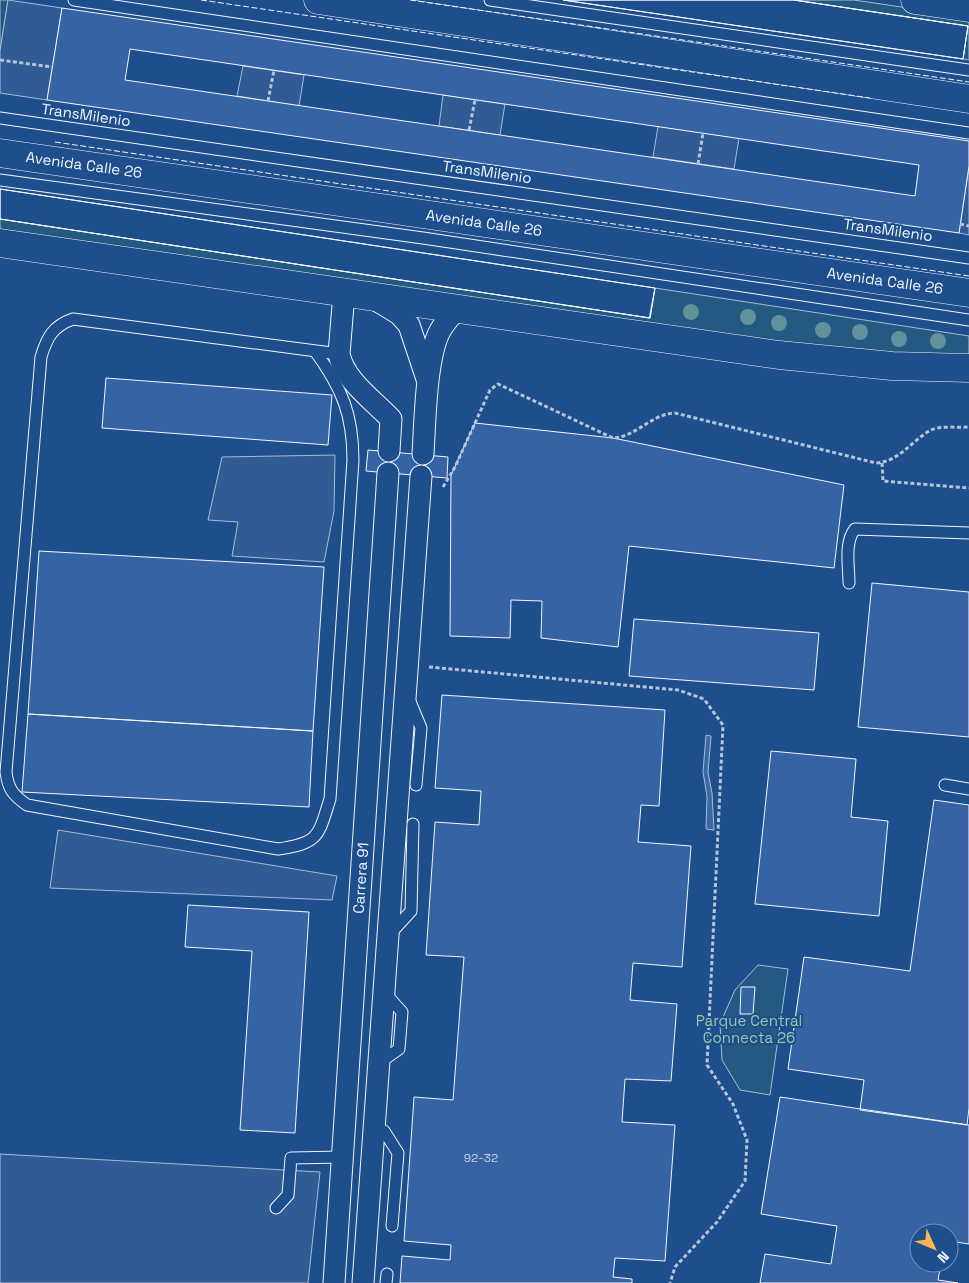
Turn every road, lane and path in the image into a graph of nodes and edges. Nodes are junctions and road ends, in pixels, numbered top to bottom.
1 (74, 0) edge
2 (318, 0) edge
3 (490, 0) edge
4 (915, 0) edge
5 (969, 8) edge
6 (0, 60) edge
7 (52, 67) dead end
8 (274, 70) dead end
9 (969, 70) edge
10 (969, 99) edge
11 (475, 100) dead end
12 (268, 101) dead end
13 (0, 118) edge
14 (469, 130) dead end
15 (703, 133) dead end
16 (969, 133) edge
17 (0, 153) edge
18 (698, 164) dead end
19 (0, 180) edge
20 (960, 224) dead end
21 (969, 226) edge
22 (0, 243) edge
23 (969, 258) edge
24 (969, 292) edge
25 (344, 293) junction
26 (371, 297) junction
27 (456, 310) junction
28 (969, 320) edge
29 (315, 351) junction
30 (339, 354) junction
31 (969, 368) edge
32 (428, 384) junction
33 (391, 419) junction
34 (425, 423) junction
35 (969, 427) edge
36 (389, 451) dead end
37 (422, 454) dead end
38 (882, 463) junction
39 (388, 473) dead end
40 (421, 476) dead end
41 (969, 488) edge
42 (438, 493) dead end
43 (969, 533) edge
44 (848, 583) dead end
45 (426, 667) dead end
46 (406, 690) junction
47 (416, 785) dead end
48 (945, 785) dead end
49 (969, 789) edge
50 (413, 824) dead end
51 (388, 936) junction
52 (374, 1129) junction
53 (342, 1157) junction
54 (276, 1208) dead end
55 (392, 1226) dead end
56 (334, 1283) edge
57 (363, 1283) edge
58 (670, 1283) edge

1 - 16 lane
2 - 10 main road
3 - 9 lane
4 - 5 main road
6 - 7 path
8 - 12 path
11 - 14 path
13 - 23 lane, TransMilenio
15 - 18 path
17 - 24 main road, Avenida Calle 26
19 - 28 lane
20 - 21 path
22 - 25 main road
25 - 26 main road
25 - 30 street
26 - 27 main road
26 - 32 street
27 - 31 main road
27 - 32 street
29 - 29 lane
29 - 30 lane
30 - 33 street
32 - 34 street
33 - 34 street
33 - 36 street
34 - 37 street
35 - 38 path
38 - 41 path
38 - 42 path
39 - 53 street, Carrera 91
40 - 46 street, Carrera 91
43 - 44 lane
45 - 58 path
46 - 47 lane
46 - 51 street, Carrera 91
48 - 49 lane
50 - 51 lane
51 - 52 street, Carrera 91
52 - 55 lane
52 - 57 street, Carrera 91
53 - 54 lane
53 - 56 street, Carrera 91

